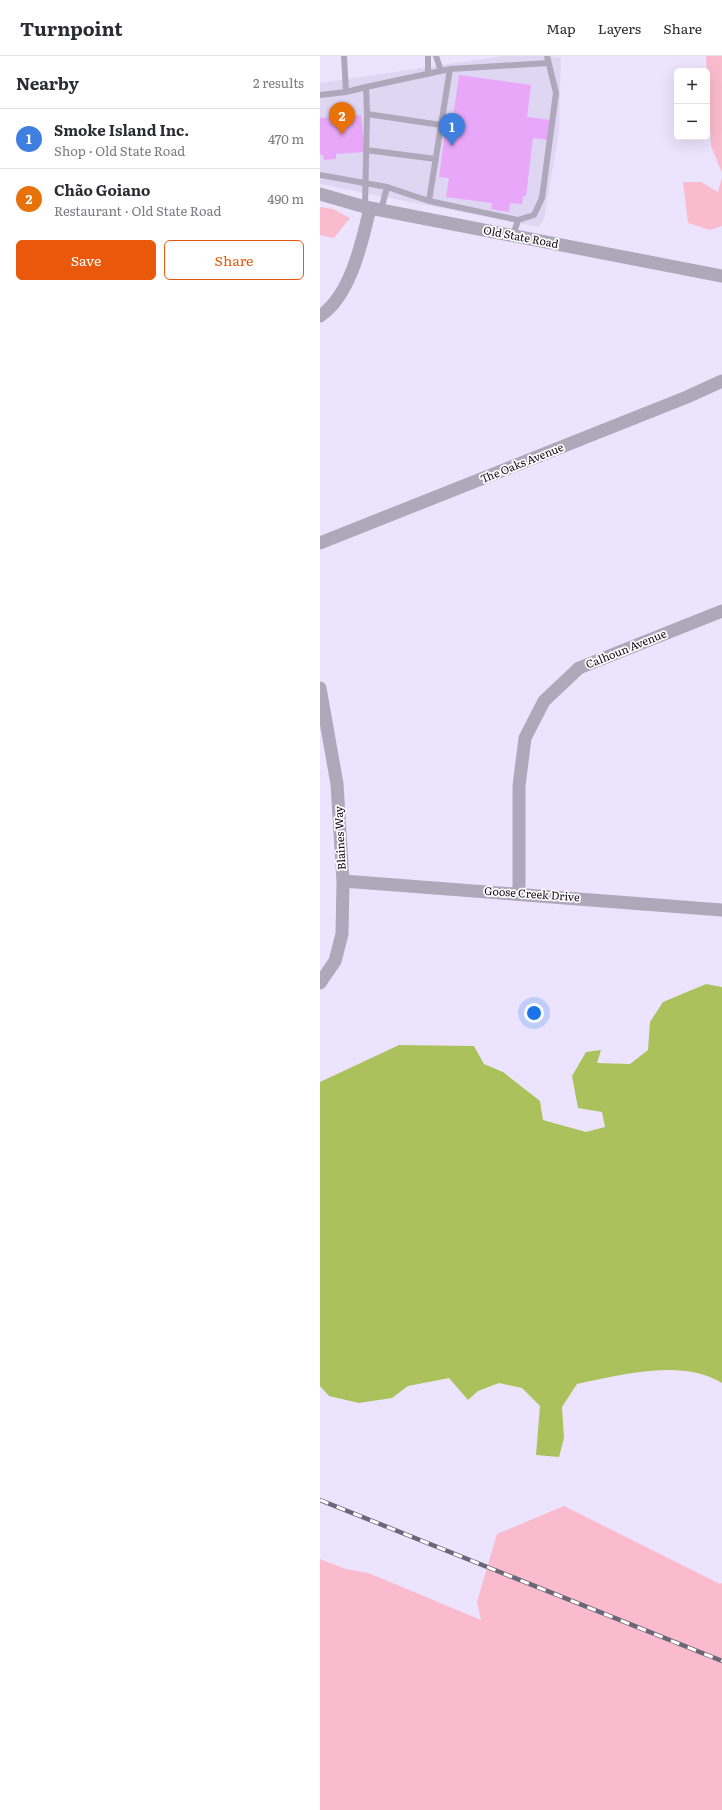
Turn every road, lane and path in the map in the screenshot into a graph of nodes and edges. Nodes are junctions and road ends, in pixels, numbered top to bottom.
1 (344, 56) edge
2 (428, 56) edge
3 (436, 56) edge
4 (547, 56) edge
5 (548, 63) junction
6 (450, 69) junction
7 (441, 71) junction
8 (428, 74) junction
9 (366, 87) junction
10 (346, 92) junction
11 (320, 95) edge
12 (367, 114) junction
13 (441, 125) junction
14 (366, 150) junction
15 (436, 160) junction
16 (320, 175) edge
17 (365, 184) junction
18 (387, 187) junction
19 (320, 194) edge
20 (429, 202) junction
21 (372, 208) junction
22 (518, 220) junction
23 (513, 236) junction
24 (722, 276) edge
25 (320, 316) edge
26 (722, 381) edge
27 (320, 543) edge
28 (722, 611) edge
29 (320, 688) edge
30 (343, 881) junction
31 (519, 893) junction
32 (722, 910) edge
33 (320, 983) edge

1 - 10 lane
2 - 8 lane
3 - 7 lane
4 - 5 lane
5 - 6 lane
5 - 22 lane
6 - 7 lane
6 - 13 lane
7 - 8 lane
8 - 9 lane
9 - 10 lane
9 - 12 lane
10 - 11 lane
12 - 13 lane
12 - 14 lane
13 - 15 lane
14 - 15 lane
14 - 17 lane
15 - 20 lane
16 - 17 lane
17 - 18 lane
17 - 21 lane
18 - 20 lane
18 - 21 lane
19 - 21 street, Old State Road
20 - 22 lane
21 - 23 street, Old State Road
21 - 25 street
22 - 23 lane
23 - 24 street, Old State Road
26 - 27 street, The Oaks Avenue
28 - 31 street, Calhoun Avenue
29 - 30 street, Blaines Way
30 - 31 street, Goose Creek Drive
30 - 33 street, Blaines Way
31 - 32 street, Goose Creek Drive

